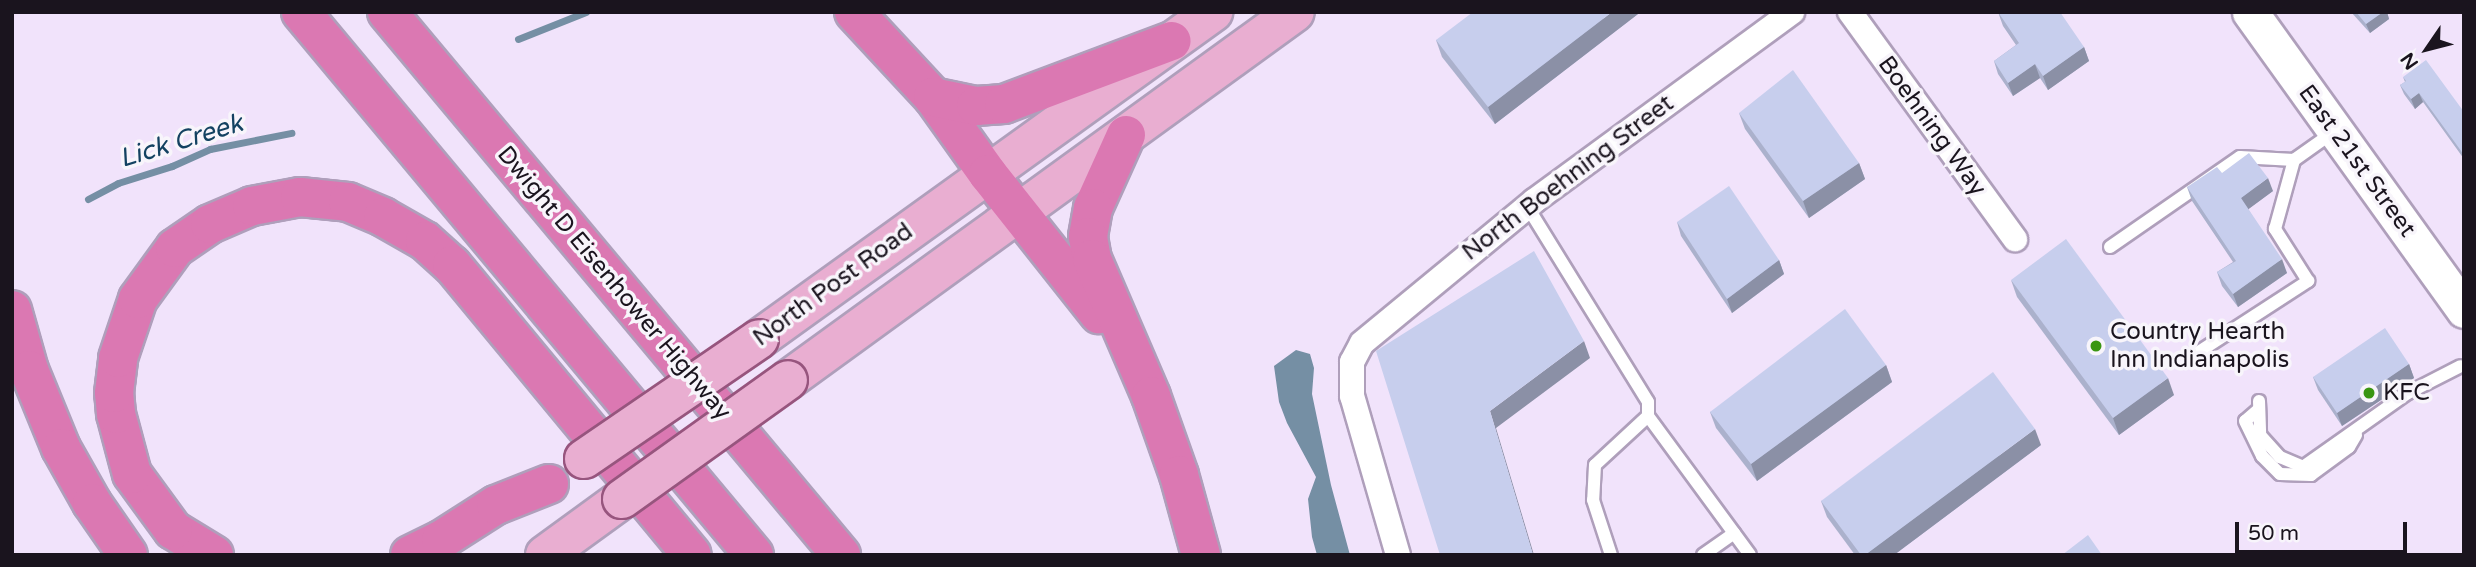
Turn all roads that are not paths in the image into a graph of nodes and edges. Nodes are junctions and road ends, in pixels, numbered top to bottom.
1 (300, 12) edge
2 (387, 12) edge
3 (854, 12) edge
4 (1213, 12) edge
5 (1295, 12) edge
6 (1792, 12) edge
7 (1850, 12) edge
8 (2250, 12) edge
9 (1172, 41) junction
10 (933, 97) junction
11 (2336, 131) junction
12 (1126, 135) junction
13 (2294, 160) junction
14 (988, 174) junction
15 (1527, 206) junction
16 (1019, 212) junction
17 (2015, 239) dead end
18 (2110, 247) dead end
19 (12, 310) edge
20 (2464, 310) edge
21 (2191, 357) dead end
22 (1134, 360) junction
23 (2461, 366) dead end
24 (2259, 405) dead end
25 (1648, 416) junction
26 (550, 484) junction
27 (1734, 533) junction
28 (128, 555) edge
29 (214, 555) edge
30 (410, 555) edge
31 (451, 555) edge
32 (545, 555) edge
33 (692, 555) edge
34 (754, 555) edge
35 (841, 555) edge
36 (1201, 555) edge
37 (1398, 555) edge
38 (1611, 555) edge
39 (1703, 555) edge
40 (1750, 555) edge

1 - 34 highway
2 - 35 highway, Dwight D Eisenhower Highway
3 - 10 highway
4 - 9 main road, North Post Road
5 - 12 main road, North Post Road
6 - 15 street, North Boehning Street
7 - 17 street, Boehning Way
8 - 11 main road, East 21st Street
9 - 10 highway
9 - 14 main road, North Post Road
10 - 14 highway
11 - 13 lane
11 - 20 main road, East 21st Street
12 - 16 main road, North Post Road
12 - 22 highway
13 - 18 lane
13 - 21 lane
14 - 16 highway
14 - 26 main road, North Post Road, bridge
15 - 25 lane
15 - 37 street, North Boehning Street
16 - 22 highway
16 - 32 main road, North Post Road, bridge
19 - 28 highway
22 - 36 highway
23 - 24 lane
25 - 27 lane
25 - 38 lane
26 - 30 highway
26 - 31 main road, North Post Road
27 - 39 lane
27 - 40 lane
29 - 33 highway

